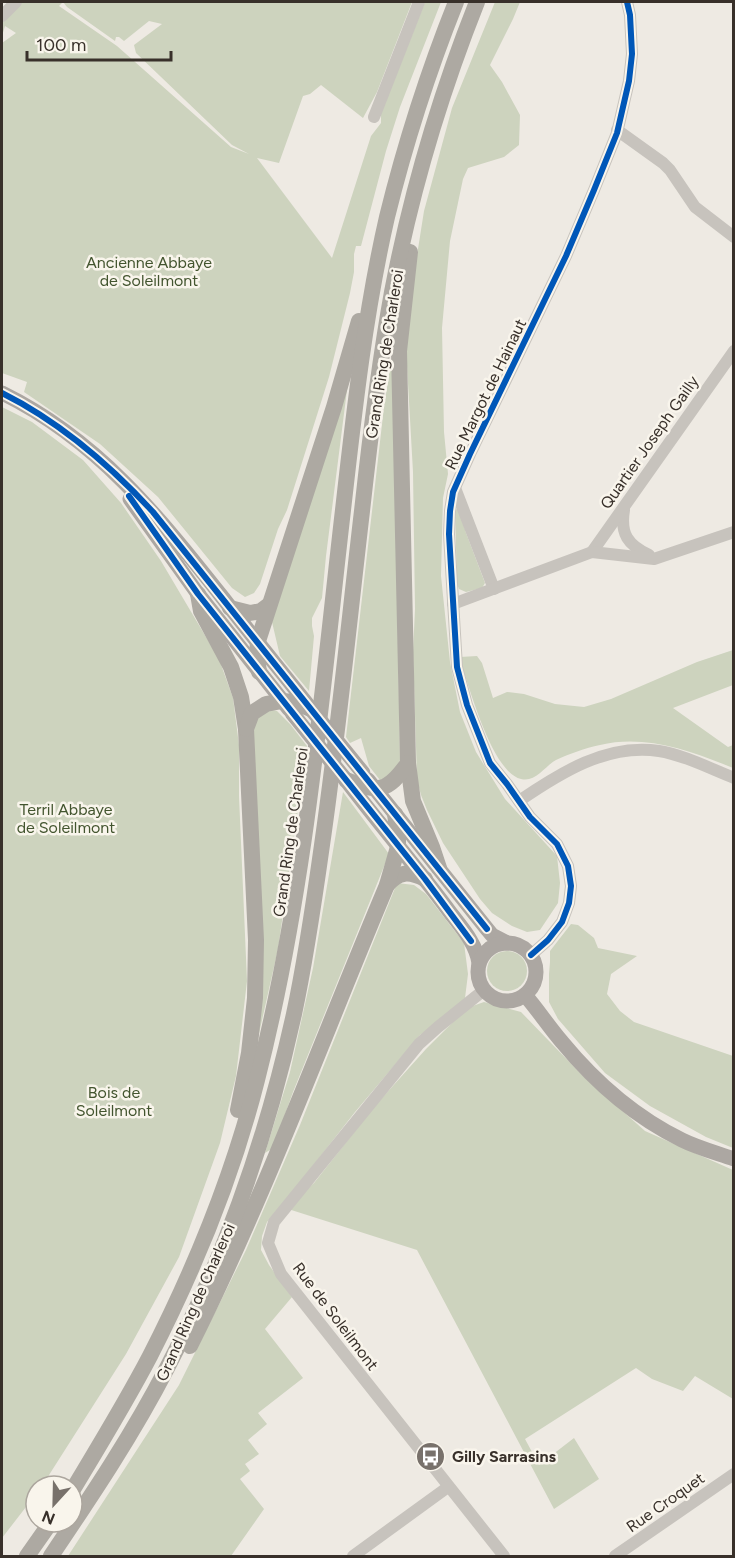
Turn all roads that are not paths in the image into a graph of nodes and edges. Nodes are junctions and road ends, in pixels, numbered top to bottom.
1 (15, 2) edge
2 (419, 2) edge
3 (456, 2) edge
4 (477, 2) edge
5 (627, 2) edge
6 (2, 16) edge
7 (374, 117) dead end
8 (617, 130) junction
9 (414, 194) junction
10 (734, 237) edge
11 (372, 296) junction
12 (734, 351) edge
13 (2, 393) edge
14 (110, 469) junction
15 (455, 488) junction
16 (624, 509) junction
17 (734, 532) edge
18 (592, 552) junction
19 (657, 558) junction
20 (494, 589) junction
21 (198, 594) junction
22 (269, 604) junction
23 (453, 604) junction
24 (230, 608) junction
25 (258, 641) junction
26 (259, 672) junction
27 (291, 702) junction
28 (311, 709) joint
29 (246, 729) junction
30 (408, 763) junction
31 (734, 778) edge
32 (361, 786) junction
33 (519, 801) junction
34 (395, 814) junction
35 (398, 847) junction
36 (439, 868) junction
37 (425, 879) junction
38 (387, 885) junction
39 (507, 943) junction
40 (531, 955) junction
41 (479, 963) junction
42 (484, 990) junction
43 (525, 995) junction
44 (236, 1152) junction
45 (734, 1159) edge
46 (131, 1432) junction
47 (82, 1474) edge
48 (734, 1474) edge
49 (448, 1487) junction
50 (43, 1534) edge
51 (27, 1557) edge
52 (51, 1557) edge
53 (352, 1557) edge
54 (504, 1557) edge
55 (615, 1557) edge

1 - 6 street
2 - 7 street
3 - 11 highway, Grand Ring de Charleroi
4 - 9 highway, Grand Ring de Charleroi
5 - 8 street, Rue Margot de Hainaut
8 - 10 street
8 - 15 street, Rue Margot de Hainaut
9 - 30 highway
9 - 46 highway, Grand Ring de Charleroi
11 - 22 highway
11 - 44 highway, Grand Ring de Charleroi
12 - 16 street, Quartier Joseph Gailly
13 - 14 main road
14 - 21 main road
14 - 24 main road
15 - 20 street
15 - 23 street, Rue Margot de Hainaut
16 - 18 street, Quartier Joseph Gailly
16 - 19 street
17 - 19 street
18 - 19 street
18 - 20 street
20 - 23 street
21 - 26 main road
21 - 29 highway
22 - 24 highway
22 - 25 highway
23 - 33 street, Rue Margot de Hainaut
24 - 25 main road
25 - 26 highway
25 - 27 main road
26 - 27 main road
27 - 28 highway
27 - 29 highway
27 - 32 main road, bridge
28 - 32 main road, bridge
29 - 44 highway
30 - 32 highway
30 - 36 highway
31 - 33 street
32 - 34 main road
32 - 35 main road
33 - 40 street, Rue Margot de Hainaut
34 - 35 highway
34 - 36 main road
35 - 37 main road
35 - 38 highway
36 - 39 main road
37 - 38 highway
37 - 41 main road
38 - 46 highway
39 - 40 main road
39 - 41 main road
40 - 43 main road
41 - 42 main road
42 - 43 main road
42 - 49 street, Rue de Soleilmont
43 - 45 main road
44 - 47 highway, Grand Ring de Charleroi
46 - 52 highway, Grand Ring de Charleroi
48 - 55 street, Rue Croquet
49 - 53 street
49 - 54 street, Rue de Soleilmont
50 - 51 highway

